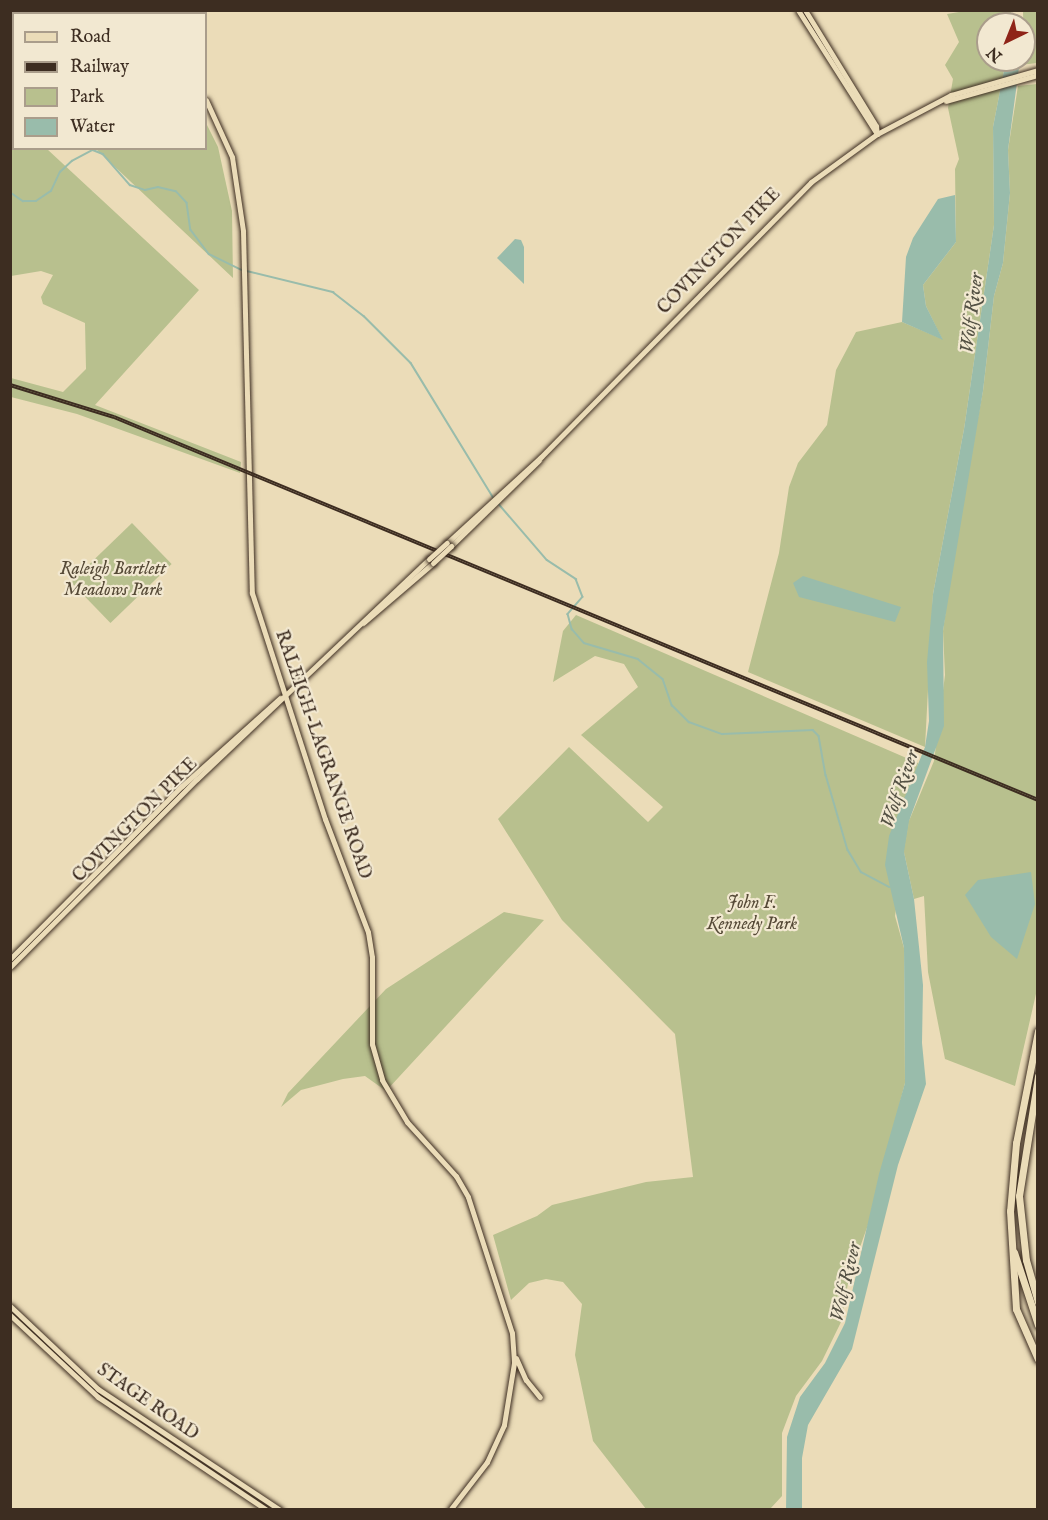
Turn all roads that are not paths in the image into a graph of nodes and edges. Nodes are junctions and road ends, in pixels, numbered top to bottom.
1 (798, 10) edge
2 (805, 10) edge
3 (1038, 70) edge
4 (1038, 75) edge
5 (952, 98) junction
6 (857, 101) junction
7 (207, 102) edge
8 (868, 124) junction
9 (877, 134) junction
10 (860, 146) junction
11 (284, 696) junction
12 (10, 959) edge
13 (10, 966) edge
14 (1038, 1031) edge
15 (1038, 1076) edge
16 (1010, 1211) junction
17 (1024, 1249) junction
18 (1038, 1287) edge
19 (1038, 1302) edge
20 (10, 1306) edge
21 (10, 1315) edge
22 (1038, 1326) edge
23 (513, 1352) junction
24 (1038, 1359) edge
25 (540, 1396) dead end
26 (267, 1509) edge
27 (280, 1509) edge
28 (450, 1509) edge

1 - 6 main road
2 - 6 main road
3 - 5 main road, COVINGTON PIKE
4 - 5 main road, COVINGTON PIKE
5 - 9 main road, COVINGTON PIKE
6 - 8 main road
6 - 9 main road
7 - 11 main road, RALEIGH-LAGRANGE ROAD
8 - 9 main road
8 - 10 main road
9 - 10 main road, COVINGTON PIKE
10 - 11 main road, COVINGTON PIKE, bridge
11 - 12 main road, COVINGTON PIKE
11 - 13 main road, COVINGTON PIKE
11 - 23 main road, RALEIGH-LAGRANGE ROAD
14 - 16 highway
15 - 17 highway
16 - 22 highway
16 - 24 highway
17 - 18 highway
17 - 19 highway
20 - 27 main road, STAGE ROAD
21 - 26 main road, STAGE ROAD
23 - 25 main road
23 - 28 main road, RALEIGH-LAGRANGE ROAD

